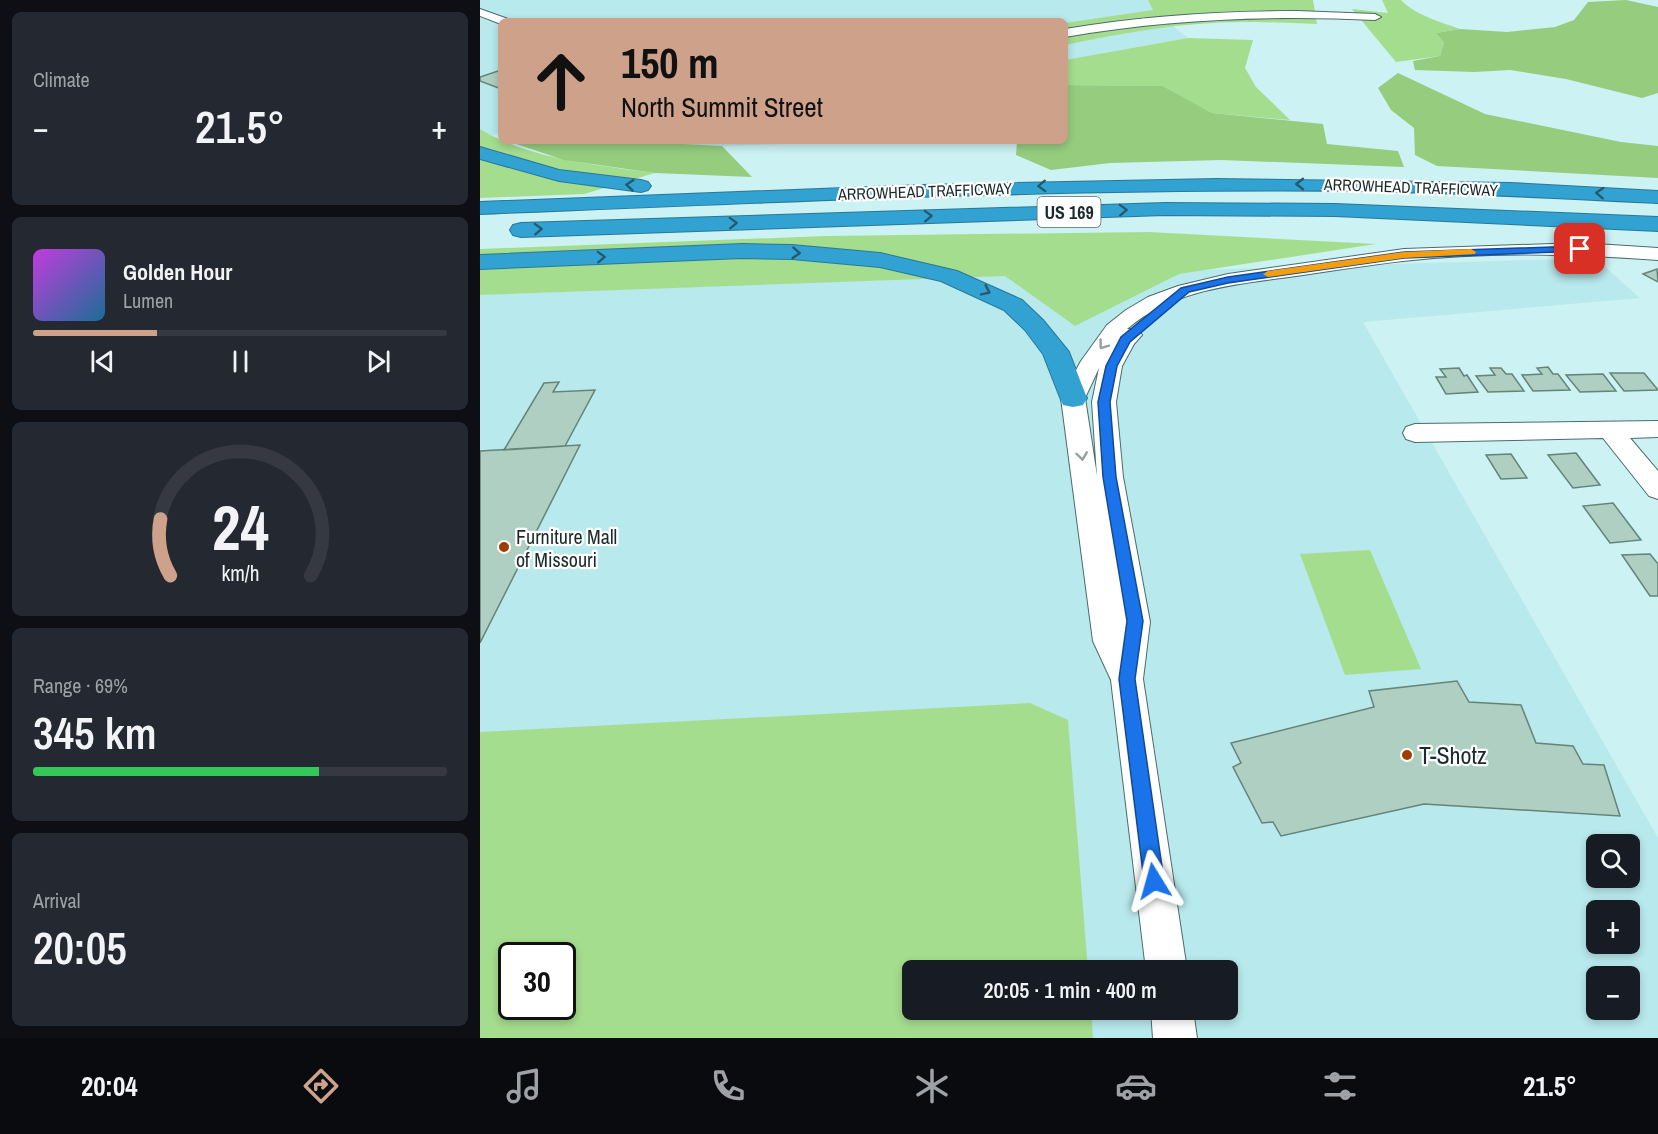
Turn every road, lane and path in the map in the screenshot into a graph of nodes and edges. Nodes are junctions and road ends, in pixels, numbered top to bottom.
1 (1337, 2) dead end
2 (480, 12) edge
3 (1340, 15) junction
4 (1375, 17) dead end
5 (498, 19) edge
6 (1340, 28) dead end
7 (1068, 32) edge
8 (480, 153) edge
9 (814, 195) junction
10 (1658, 197) edge
11 (480, 208) edge
12 (1658, 224) edge
13 (504, 230) dead end
14 (1658, 254) edge
15 (480, 262) edge
16 (1185, 290) junction
17 (1073, 398) junction
18 (1658, 429) edge
19 (1610, 430) junction
20 (1414, 434) dead end
21 (1658, 489) edge
22 (1127, 679) junction
23 (1165, 960) edge
24 (1173, 1020) edge
25 (1175, 1038) edge

1 - 3 street
2 - 5 street
3 - 4 street
3 - 6 street
3 - 7 street
9 -> 8 highway
10 -> 9 highway, ARROWHEAD TRAFFICWAY / US 169
9 - 11 highway, ARROWHEAD TRAFFICWAY / US 169
13 -> 12 highway, ARROWHEAD TRAFFICWAY / US 169
14 - 16 street
15 -> 17 highway
16 -> 17 street
16 - 22 street
17 -> 22 street
18 - 19 street
19 - 20 street
19 - 21 street
22 - 23 street
24 - 25 street

